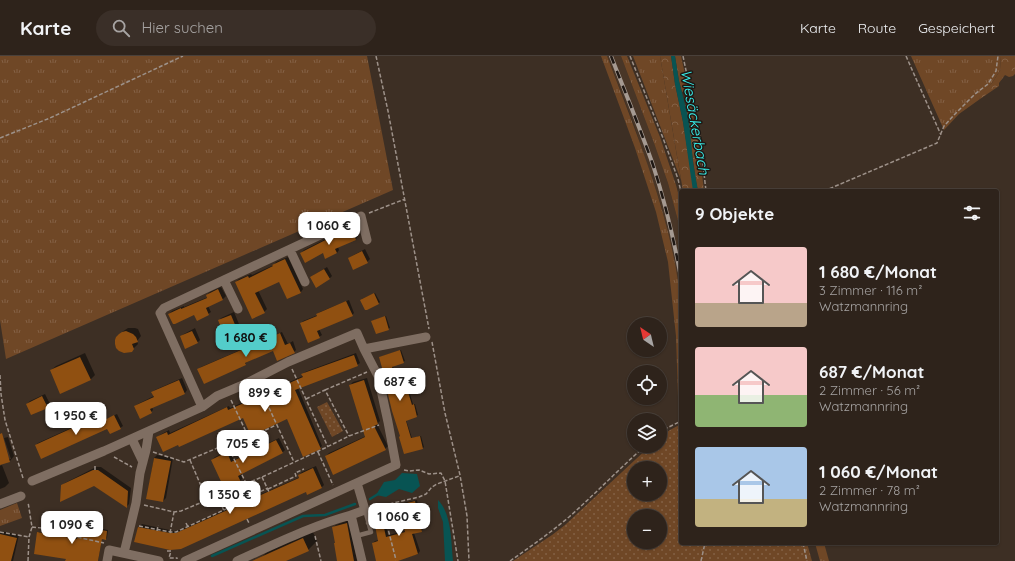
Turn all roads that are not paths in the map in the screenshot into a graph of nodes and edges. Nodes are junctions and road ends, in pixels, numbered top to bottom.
1 (367, 240) dead end
2 (290, 250) junction
3 (224, 280) junction
4 (304, 282) dead end
5 (238, 309) dead end
6 (429, 334) road end
7 (364, 349) junction
8 (202, 407) junction
9 (149, 431) junction
10 (132, 438) junction
11 (143, 462) junction
12 (32, 481) dead end
13 (357, 483) junction
14 (24, 496) road end
15 (0, 504) edge
16 (365, 510) junction
17 (351, 515) junction
18 (386, 519) road end
19 (368, 523) junction
20 (356, 536) junction
21 (124, 553) junction
22 (204, 557) edge
23 (107, 561) edge
24 (158, 561) edge
25 (185, 561) edge
26 (237, 561) edge
27 (362, 561) edge

1 - 2 street
2 - 3 street
2 - 4 street
3 - 5 street
3 - 8 street
6 - 7 street
7 - 8 street
7 - 13 street
8 - 9 street
9 - 10 street
9 - 11 street
10 - 11 street
10 - 12 street
11 - 21 street
13 - 16 street
13 - 22 street
14 - 15 street
16 - 17 street
16 - 19 lane
17 - 20 street
17 - 26 street
18 - 19 lane
19 - 20 lane
20 - 27 street
21 - 23 street
21 - 24 street
22 - 25 street

